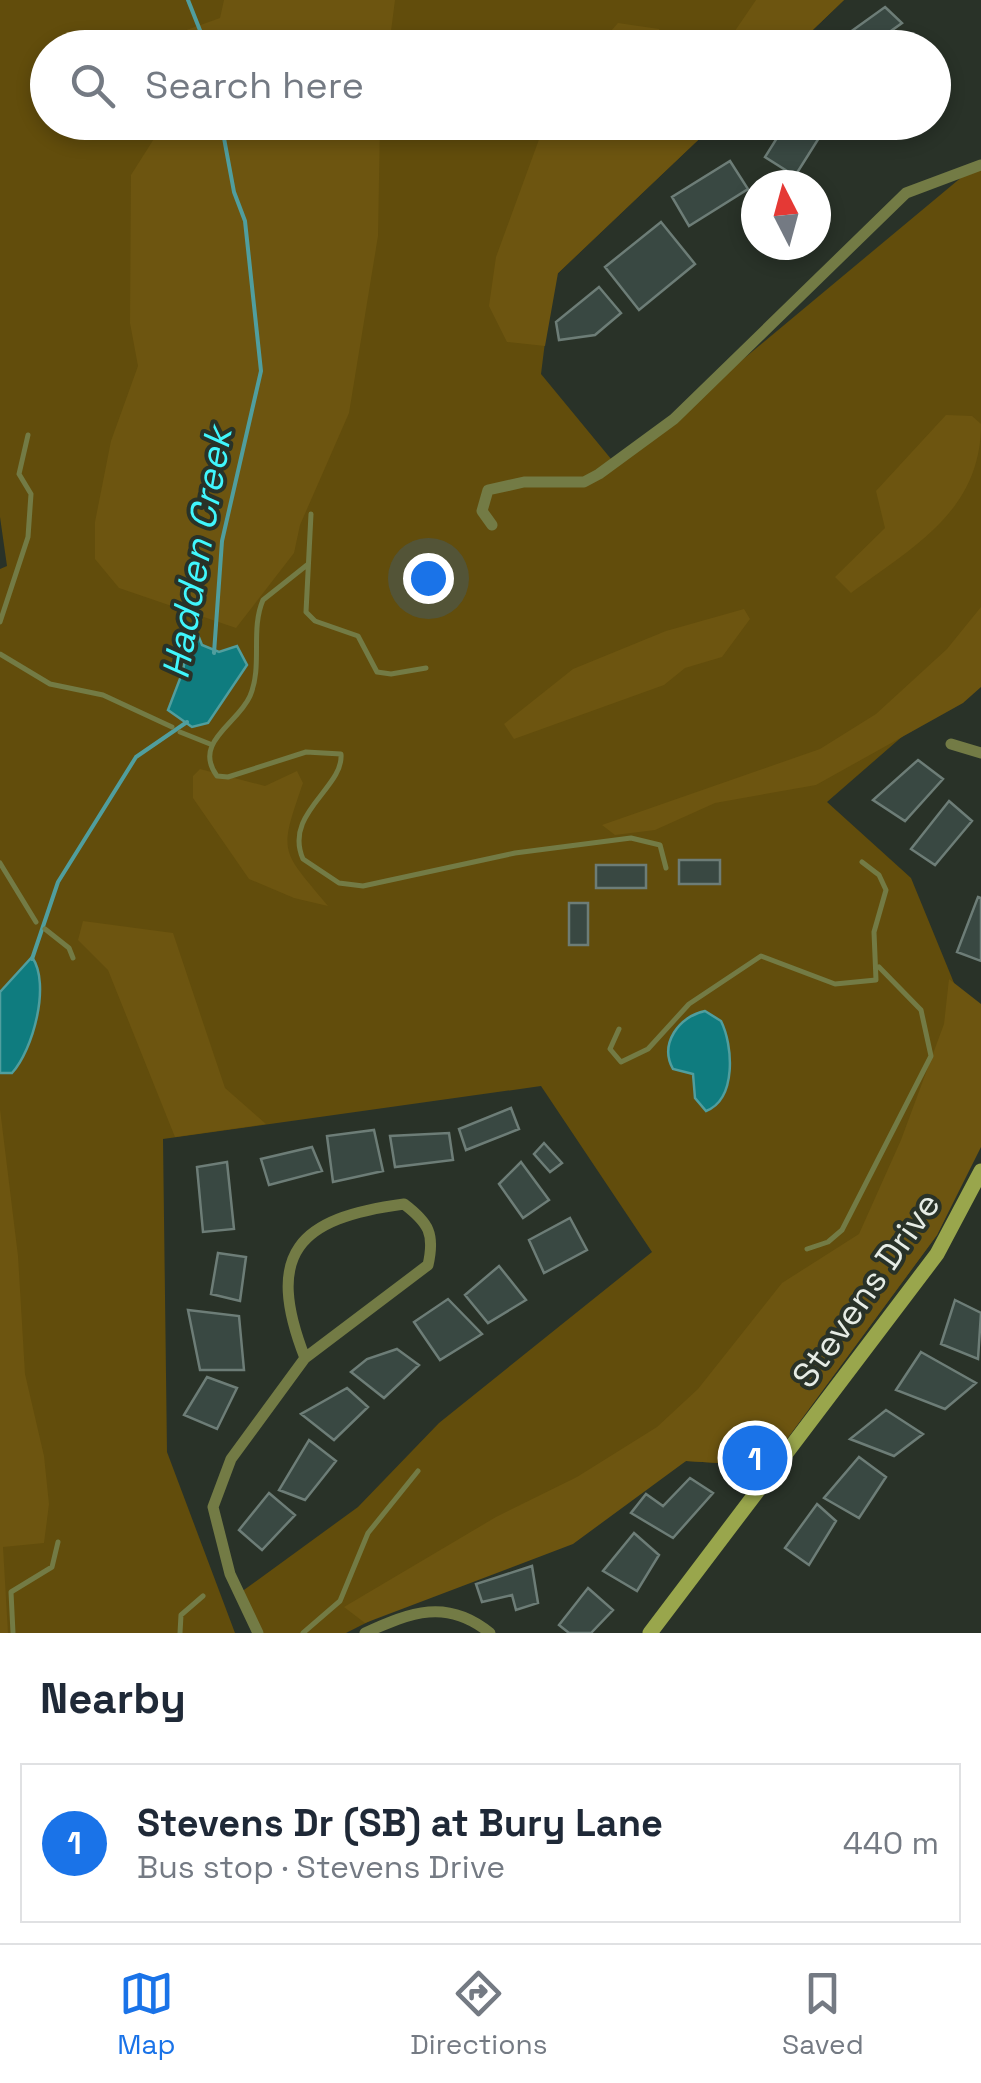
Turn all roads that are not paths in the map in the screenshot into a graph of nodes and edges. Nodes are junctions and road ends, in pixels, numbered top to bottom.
1 (981, 165) edge
2 (28, 435) dead end
3 (311, 514) dead end
4 (492, 524) dead end
5 (307, 565) junction
6 (0, 622) edge
7 (0, 654) edge
8 (426, 668) dead end
9 (172, 727) dead end
10 (180, 732) dead end
11 (210, 744) junction
12 (951, 744) dead end
13 (981, 753) edge
14 (862, 862) dead end
15 (0, 864) edge
16 (666, 868) dead end
17 (36, 922) dead end
18 (45, 929) dead end
19 (74, 958) dead end
20 (878, 965) junction
21 (619, 1028) dead end
22 (981, 1170) edge
23 (807, 1249) dead end
24 (305, 1358) junction
25 (418, 1471) dead end
26 (58, 1542) dead end
27 (203, 1596) dead end
28 (13, 1633) edge
29 (180, 1633) edge
30 (258, 1633) edge
31 (303, 1633) edge
32 (364, 1633) edge
33 (490, 1633) edge
34 (650, 1633) edge

1 - 4 street
2 - 6 lane
3 - 5 lane
5 - 8 lane
5 - 11 lane
7 - 9 lane
10 - 11 lane
11 - 16 lane
12 - 13 street
14 - 20 lane
15 - 17 lane
18 - 19 lane
20 - 21 lane
20 - 23 lane
22 - 34 street, Stevens Drive
24 - 24 street
24 - 30 street
25 - 31 lane
26 - 28 lane
27 - 29 lane
32 - 33 street

